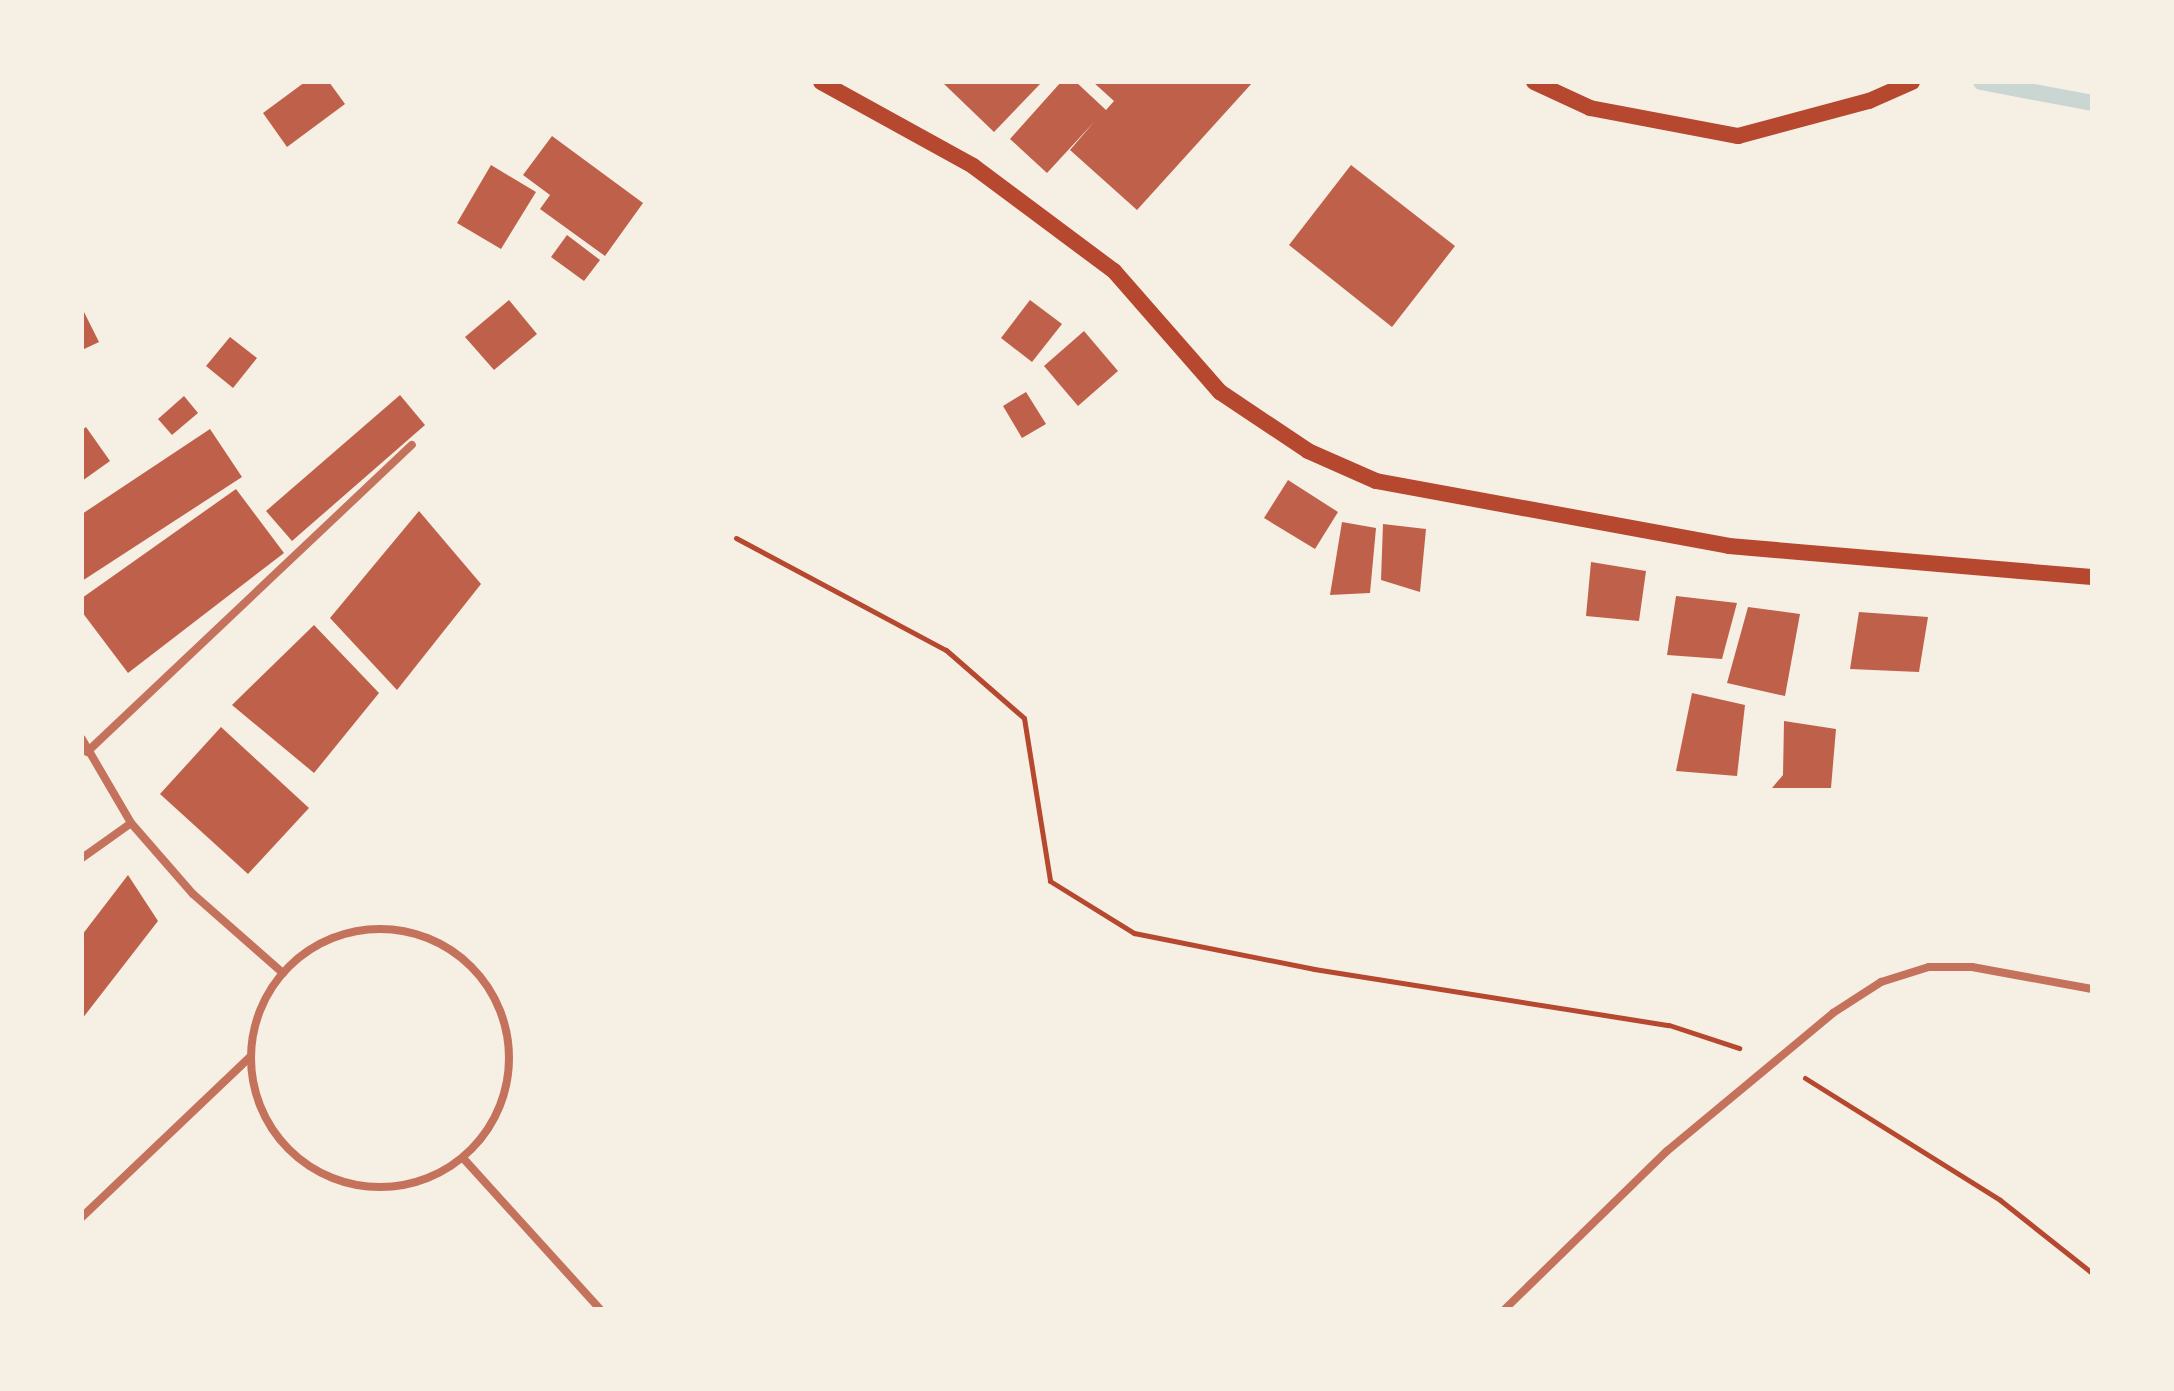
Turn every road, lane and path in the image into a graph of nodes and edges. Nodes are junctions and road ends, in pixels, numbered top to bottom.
1 (821, 82) edge
2 (1534, 82) edge
3 (1912, 82) edge
4 (412, 445) dead end
5 (736, 538) dead end
6 (2092, 577) edge
7 (82, 739) edge
8 (87, 752) junction
9 (131, 823) junction
10 (82, 858) edge
11 (283, 973) junction
12 (2092, 989) edge
13 (250, 1057) junction
14 (1777, 1060) junction
15 (463, 1158) junction
16 (82, 1217) edge
17 (2092, 1273) edge
18 (600, 1309) edge
19 (1505, 1309) edge

1 - 6 main road
2 - 3 main road
4 - 8 street
5 - 14 path
7 - 8 street
8 - 9 street
9 - 10 street
9 - 11 street
11 - 13 street
11 - 15 street
12 - 14 street
13 - 15 street
13 - 16 street
14 - 17 path
14 - 19 street
15 - 18 street

